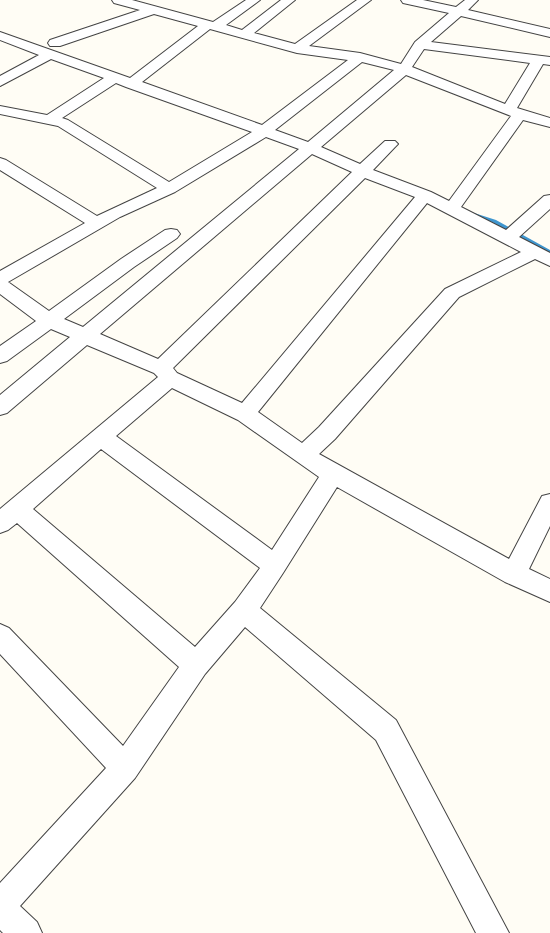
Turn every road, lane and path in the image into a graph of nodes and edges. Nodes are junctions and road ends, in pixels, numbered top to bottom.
1 (118, 0) edge
2 (170, 0) edge
3 (254, 0) edge
4 (289, 0) edge
5 (365, 0) edge
6 (407, 0) edge
7 (472, 0) edge
8 (154, 10) junction
9 (458, 13) junction
10 (0, 24) edge
11 (211, 26) junction
12 (550, 33) edge
13 (244, 35) junction
14 (0, 36) edge
15 (420, 45) junction
16 (52, 48) junction
17 (297, 49) junction
18 (72, 55) junction
19 (360, 57) junction
20 (544, 61) edge
21 (404, 69) junction
22 (115, 77) junction
23 (136, 80) junction
24 (0, 82) edge
25 (0, 110) edge
26 (514, 112) junction
27 (51, 120) junction
28 (550, 123) edge
29 (268, 128) junction
30 (316, 144) junction
31 (390, 144) dead end
32 (0, 164) edge
33 (367, 166) junction
34 (169, 189) junction
35 (425, 195) junction
36 (550, 200) edge
37 (452, 208) junction
38 (97, 222) junction
39 (171, 234) dead end
40 (508, 237) junction
41 (543, 256) edge
42 (0, 279) edge
43 (0, 285) edge
44 (50, 321) junction
45 (84, 336) junction
46 (0, 356) edge
47 (166, 373) junction
48 (0, 407) edge
49 (246, 414) junction
50 (101, 437) junction
51 (303, 455) junction
52 (333, 474) junction
53 (550, 504) edge
54 (9, 516) edge
55 (275, 566) junction
56 (514, 574) junction
57 (550, 592) edge
58 (244, 610) junction
59 (0, 636) edge
60 (196, 665) junction
61 (126, 768) junction
62 (0, 907) edge
63 (26, 933) edge
64 (493, 933) edge

1 - 8 street
2 - 8 street
3 - 11 street
4 - 13 street
5 - 17 street
6 - 9 street
7 - 9 street
8 - 11 street
8 - 16 street
9 - 12 street
9 - 15 street
10 - 16 street
11 - 13 street
11 - 23 street
13 - 17 street
14 - 16 street
15 - 20 street
15 - 21 street
16 - 18 street
16 - 24 street
17 - 19 street
18 - 22 street
18 - 23 street
19 - 21 street
19 - 29 street
20 - 26 street
21 - 26 street
21 - 30 street
22 - 23 street
22 - 27 street
23 - 29 street
25 - 27 street
26 - 28 street
26 - 37 street
27 - 34 street
29 - 30 street
29 - 34 street
30 - 33 street
30 - 45 street
31 - 33 street
32 - 38 street
33 - 35 street
33 - 47 street
34 - 38 street
35 - 37 street
35 - 49 street
36 - 40 street
37 - 40 street
38 - 42 street
39 - 44 street
40 - 41 street
41 - 51 street
43 - 44 street
44 - 45 street
44 - 46 street
45 - 47 street
45 - 48 street
47 - 49 street
47 - 50 street
49 - 51 street
50 - 54 street
50 - 55 street
51 - 52 street
52 - 55 street
52 - 56 street
53 - 56 street
54 - 60 street
55 - 58 street
56 - 57 street
58 - 60 street
58 - 64 street
59 - 61 street
60 - 61 street
61 - 62 street
62 - 63 street

